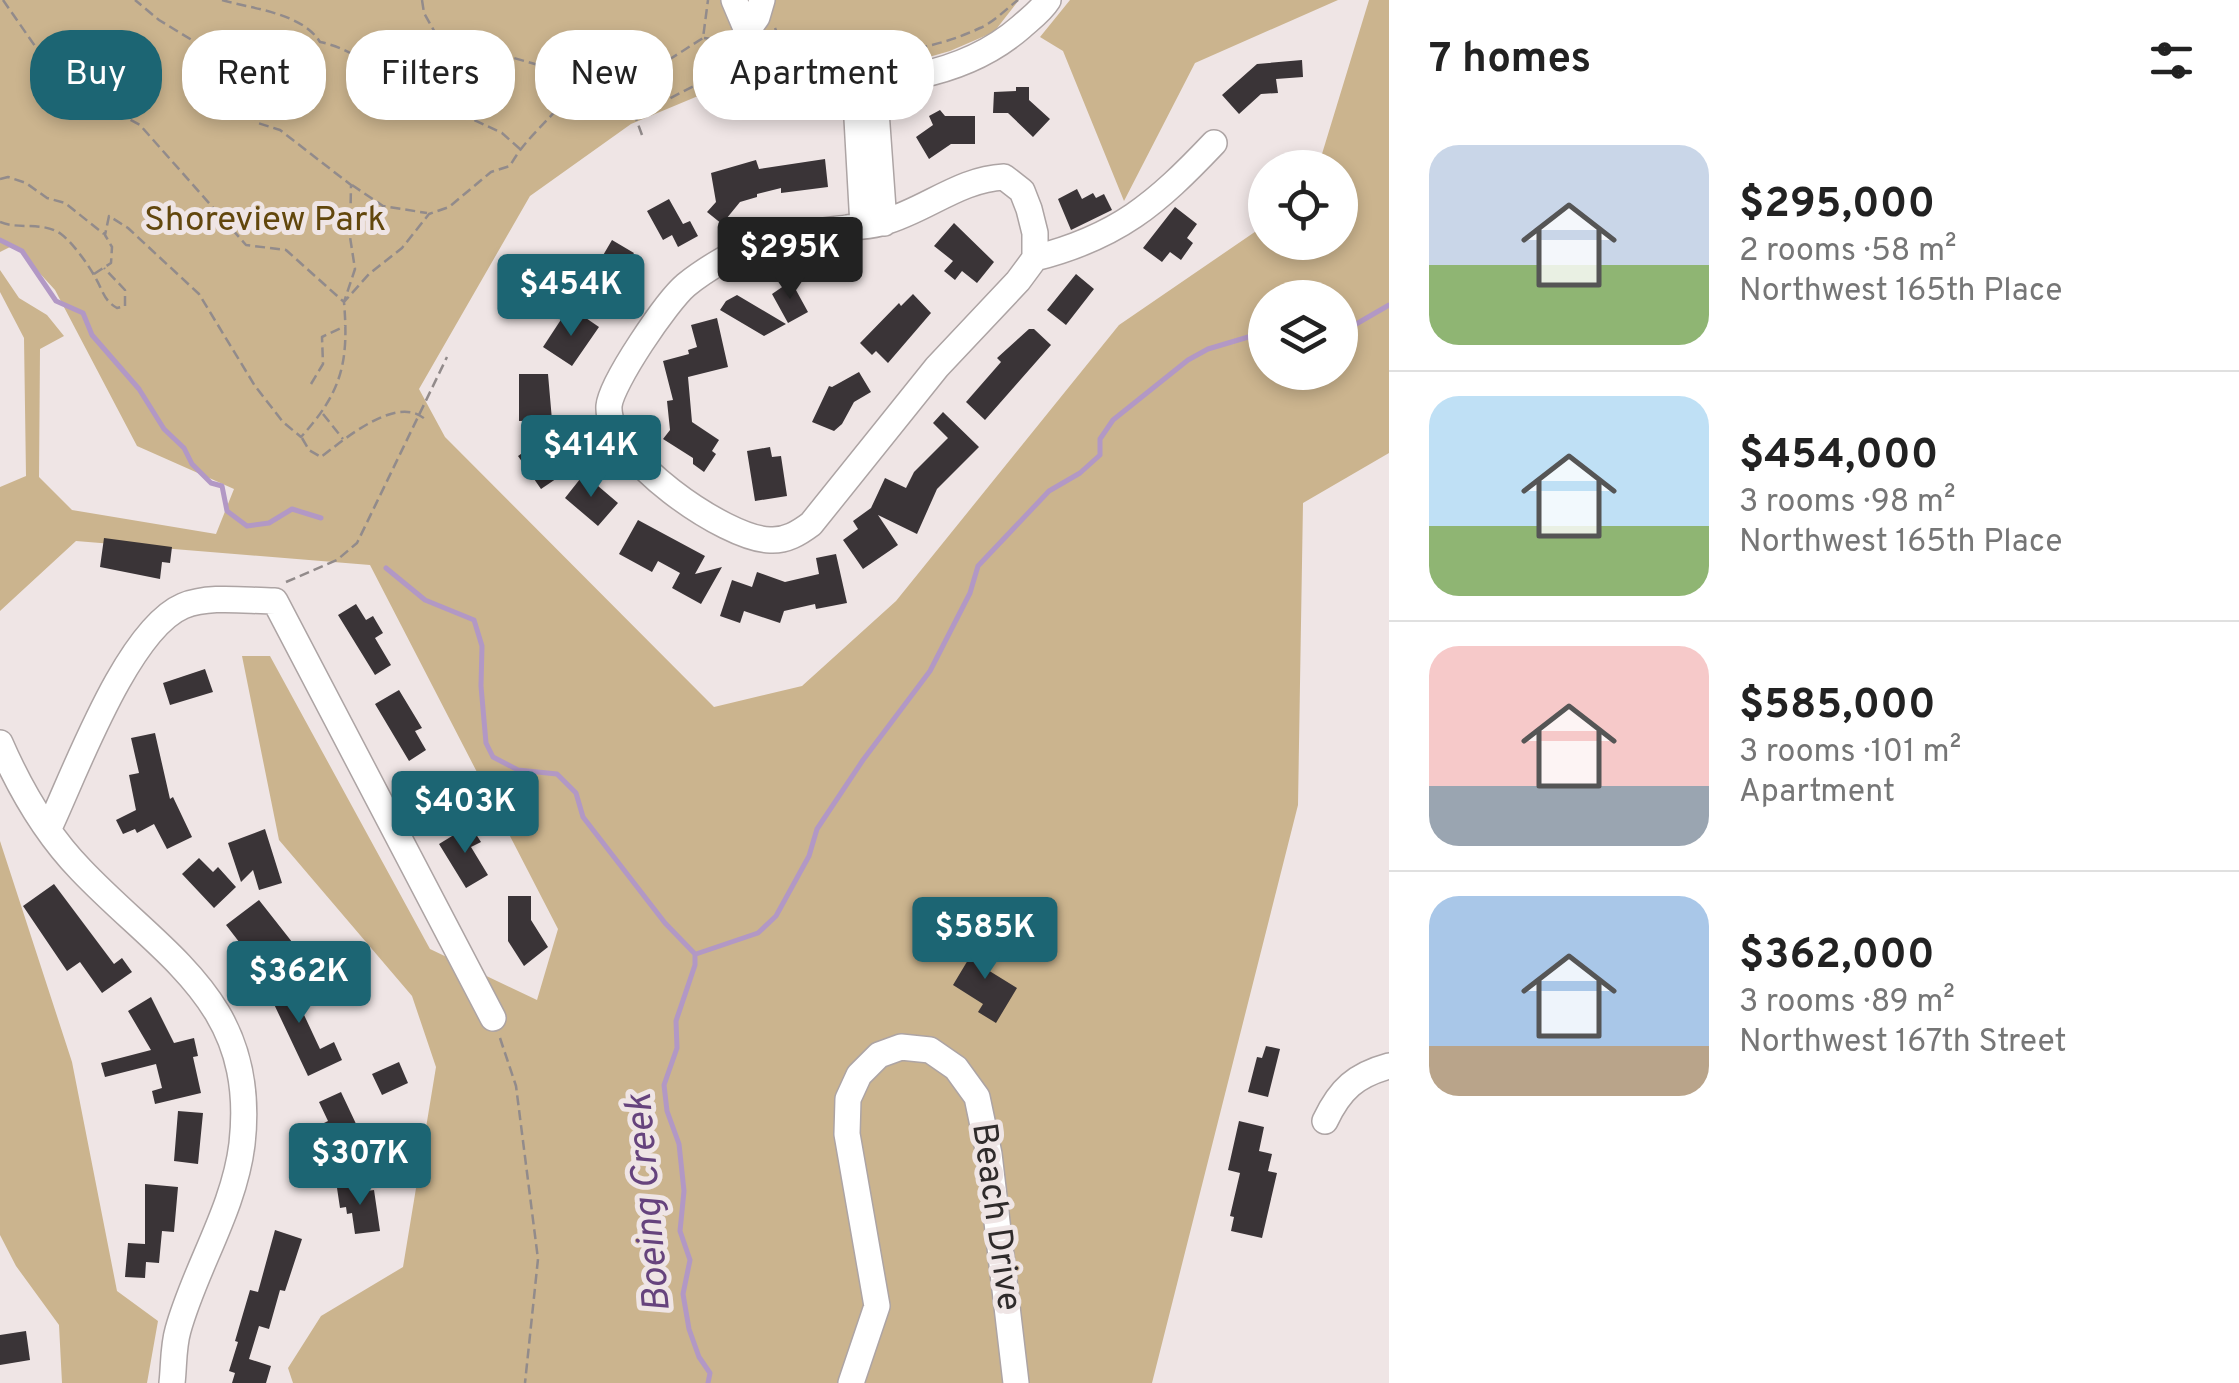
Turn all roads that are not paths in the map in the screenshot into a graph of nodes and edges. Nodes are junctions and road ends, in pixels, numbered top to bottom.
1 (734, 0) edge
2 (762, 0) edge
3 (1048, 0) edge
4 (756, 30) edge
5 (757, 30) edge
6 (934, 73) edge
7 (867, 120) edge
8 (1214, 143) dead end
9 (874, 224) junction
10 (1035, 258) junction
11 (0, 744) edge
12 (48, 828) junction
13 (493, 1018) road end
14 (1389, 1066) edge
15 (1325, 1121) dead end
16 (172, 1383) edge
17 (851, 1383) edge
18 (1016, 1383) edge

1 - 4 street
2 - 5 street
3 - 6 street
7 - 9 street
8 - 10 street
9 - 10 street
9 - 10 street
11 - 12 street
12 - 13 street
12 - 16 street
14 - 15 street
17 - 18 street, Beach Drive

